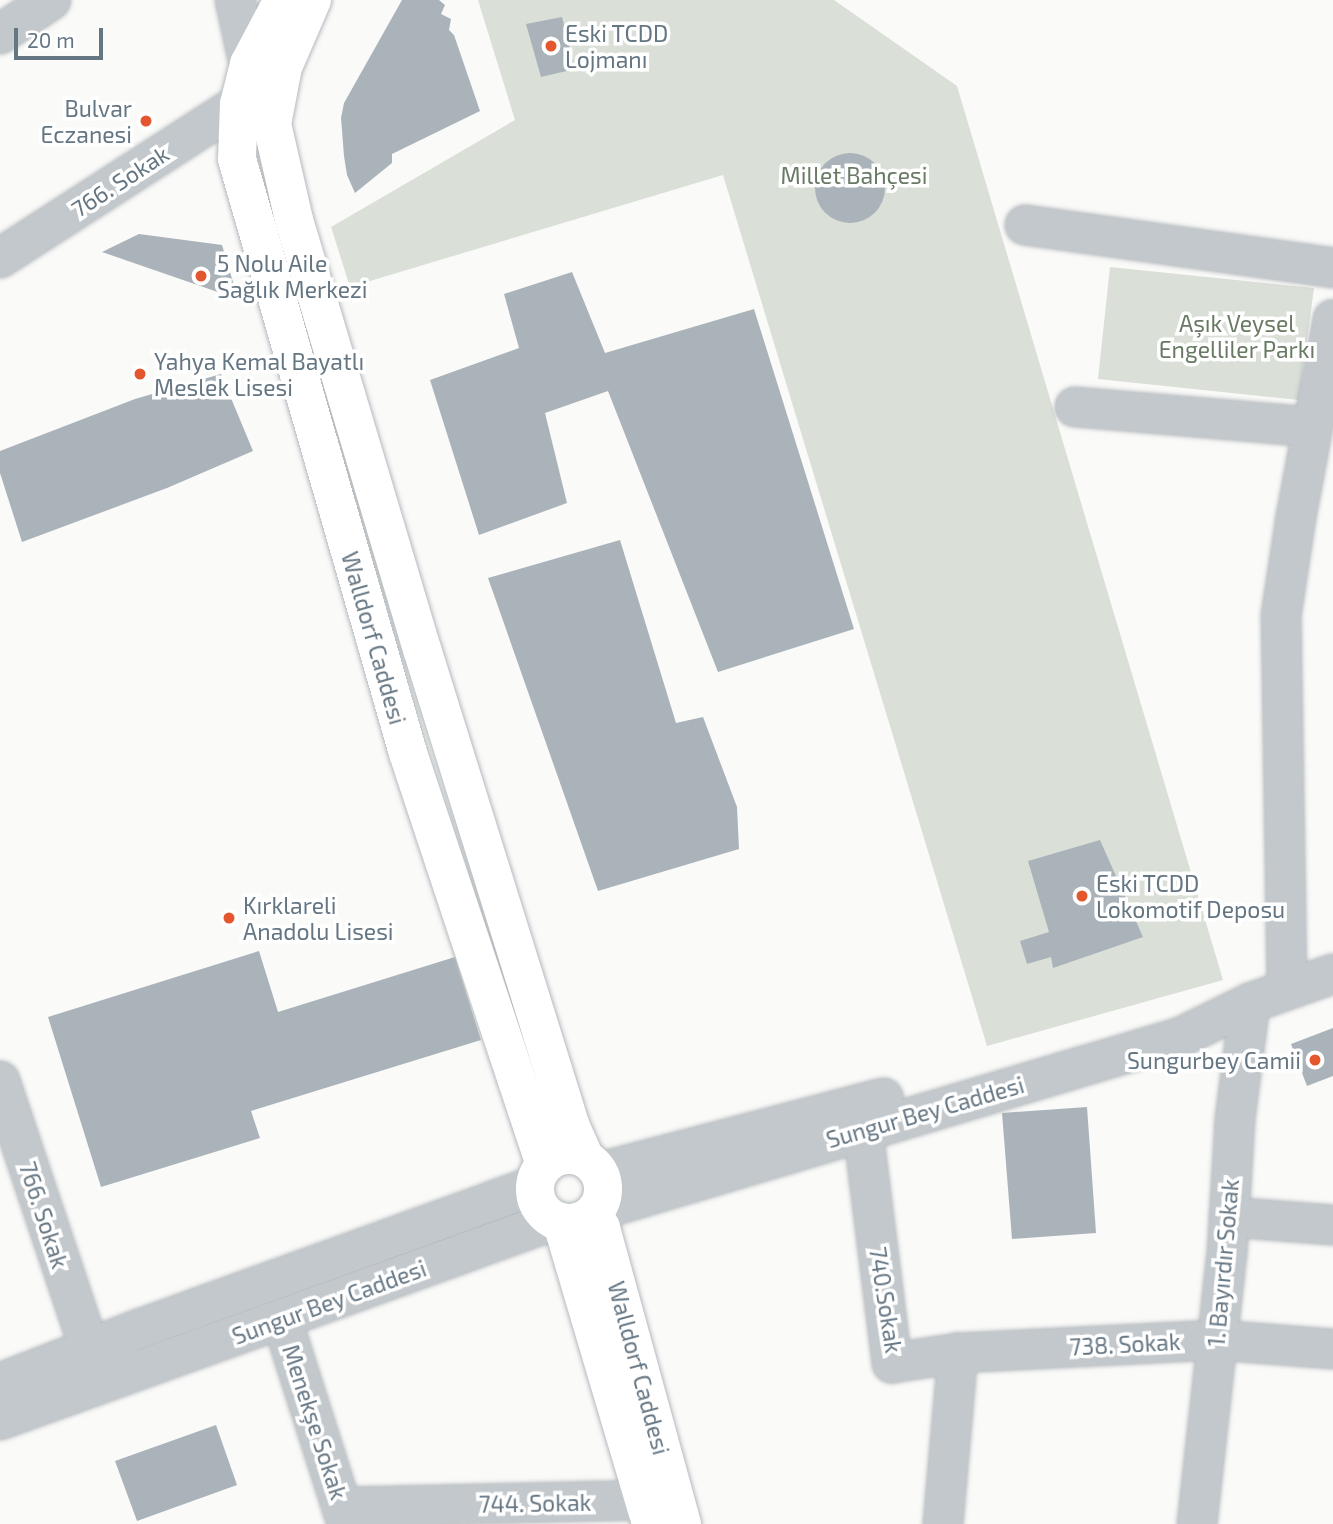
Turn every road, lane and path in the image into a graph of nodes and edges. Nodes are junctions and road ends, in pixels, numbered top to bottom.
1 (51, 0) edge
2 (235, 0) edge
3 (283, 0) edge
4 (312, 0) edge
5 (0, 34) edge
6 (249, 64) junction
7 (239, 104) junction
8 (1025, 225) dead end
9 (0, 258) edge
10 (1333, 268) edge
11 (1333, 319) edge
12 (1075, 407) dead end
13 (1312, 427) junction
14 (1333, 974) edge
15 (1287, 989) junction
16 (1250, 1003) junction
17 (0, 1081) edge
18 (860, 1131) junction
19 (593, 1165) junction
20 (540, 1175) junction
21 (577, 1217) junction
22 (1229, 1217) junction
23 (1333, 1225) edge
24 (282, 1320) junction
25 (1216, 1340) junction
26 (1333, 1349) edge
27 (958, 1353) junction
28 (95, 1366) junction
29 (0, 1383) edge
30 (0, 1420) edge
31 (648, 1512) edge
32 (345, 1516) edge
33 (682, 1524) edge
34 (943, 1524) edge
35 (1197, 1524) edge

1 - 5 street
2 - 6 street
3 - 6 main road, Walldorf Caddesi
4 - 19 main road, Walldorf Caddesi
6 - 7 main road, Walldorf Caddesi
7 - 9 street, 766. Sokak
7 - 20 main road, Walldorf Caddesi
8 - 10 street
11 - 13 street
12 - 13 street
13 - 15 street
14 - 15 street, Sungur Bey Caddesi
15 - 16 street, Sungur Bey Caddesi
16 - 18 street, Sungur Bey Caddesi
16 - 19 street, Sungur Bey Caddesi
16 - 22 street, 1. Bayırdır Sokak
17 - 28 street, 766. Sokak
18 - 21 street, Sungur Bey Caddesi
18 - 27 street, 740.Sokak
19 - 20 main road
19 - 21 main road
20 - 21 main road
20 - 28 street, Sungur Bey Caddesi
21 - 24 street, Sungur Bey Caddesi
21 - 31 main road, Walldorf Caddesi
21 - 33 main road, Walldorf Caddesi
22 - 23 street
22 - 25 street, 1. Bayırdır Sokak
24 - 28 street, Sungur Bey Caddesi
24 - 32 street, Menekşe Sokak
25 - 26 street, 738. Sokak
25 - 27 street, 738. Sokak
25 - 35 street, 1. Bayırdır Sokak
27 - 34 street
28 - 29 street, Sungur Bey Caddesi
28 - 30 street, Sungur Bey Caddesi
31 - 32 street, 744. Sokak

